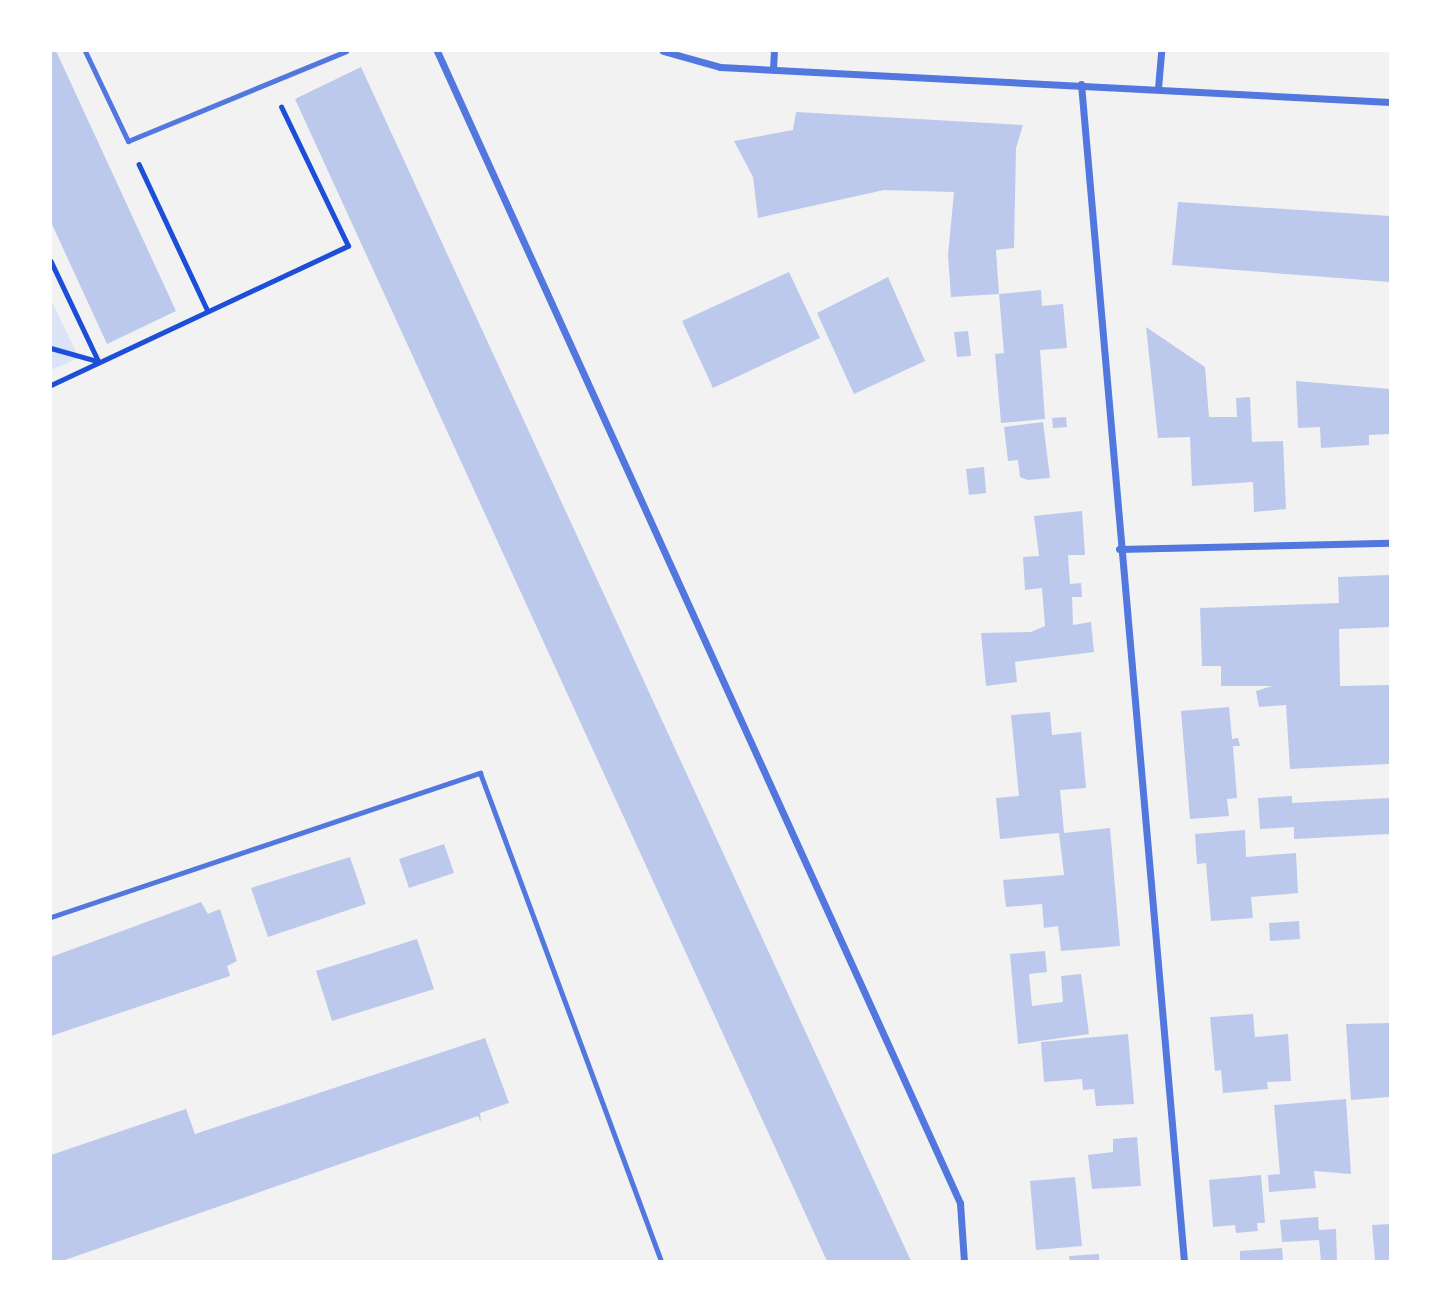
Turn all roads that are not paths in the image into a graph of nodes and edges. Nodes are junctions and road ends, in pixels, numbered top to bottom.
1 (85, 51) edge
2 (345, 51) edge
3 (437, 51) edge
4 (663, 51) edge
5 (774, 51) edge
6 (1161, 51) edge
7 (773, 69) junction
8 (1081, 84) junction
9 (1158, 88) junction
10 (1390, 102) edge
11 (1390, 543) edge
12 (1119, 549) junction
13 (51, 917) edge
14 (661, 1261) edge
15 (964, 1261) edge
16 (1184, 1261) edge

1 - 2 lane
3 - 15 street
4 - 7 street
5 - 7 street
6 - 9 street
7 - 8 street
8 - 9 street
8 - 12 street
9 - 10 street
11 - 12 street
12 - 16 street
13 - 14 lane

